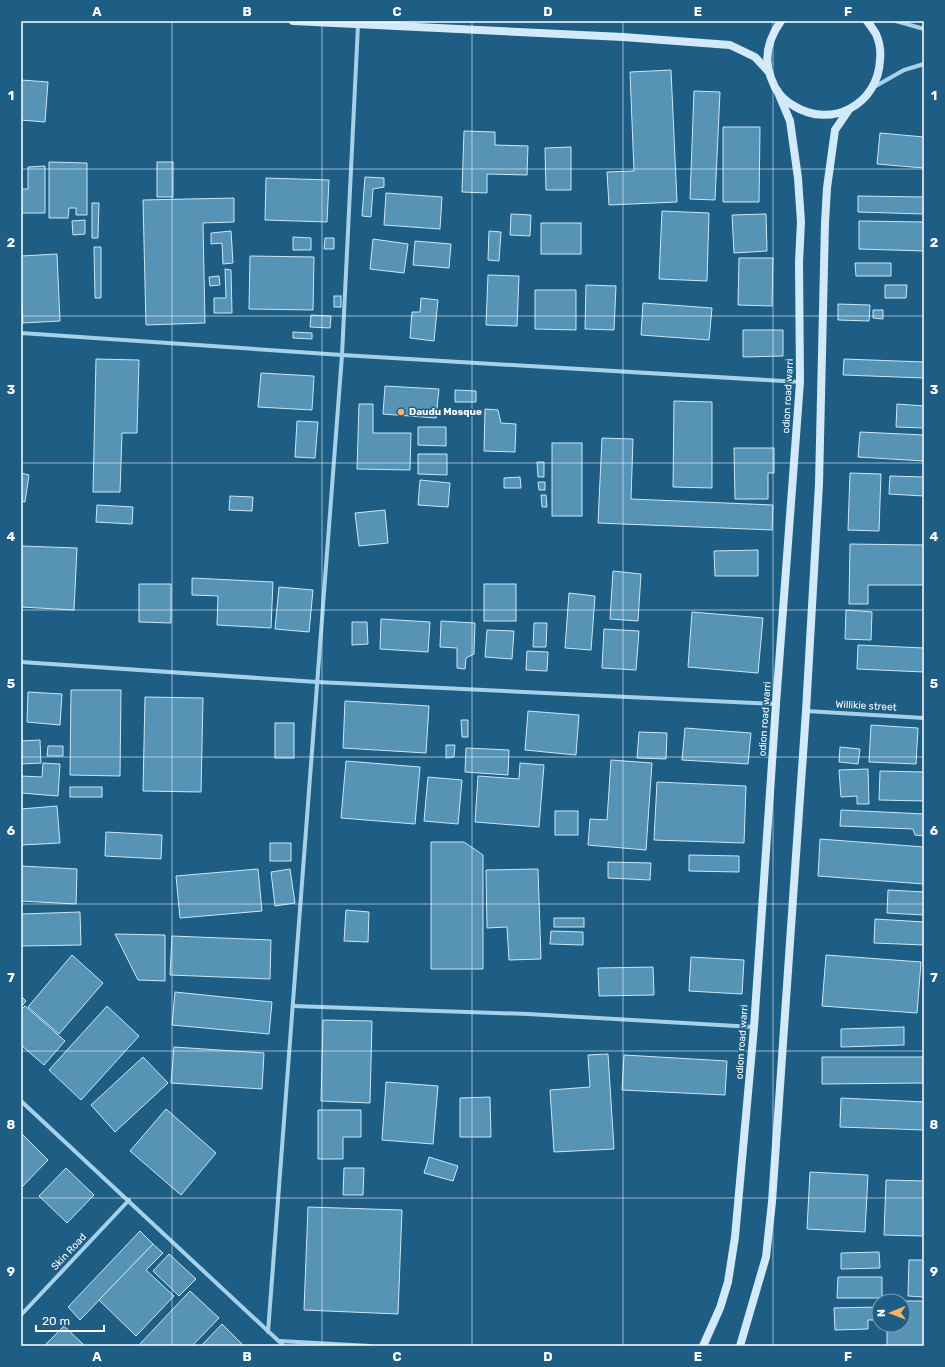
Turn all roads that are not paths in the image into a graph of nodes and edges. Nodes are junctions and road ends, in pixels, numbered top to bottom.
1 (293, 21) edge
2 (781, 21) edge
3 (867, 21) edge
4 (896, 21) edge
5 (358, 25) junction
6 (924, 29) edge
7 (924, 64) edge
8 (768, 71) junction
9 (873, 87) junction
10 (777, 90) junction
11 (848, 110) junction
12 (21, 333) edge
13 (342, 355) junction
14 (800, 382) junction
15 (21, 662) edge
16 (316, 682) junction
17 (776, 704) junction
18 (806, 711) junction
19 (924, 718) edge
20 (293, 1006) junction
21 (754, 1027) junction
22 (21, 1101) edge
23 (129, 1200) junction
24 (21, 1315) edge
25 (268, 1332) junction
26 (279, 1341) junction
27 (284, 1346) edge
28 (370, 1346) edge
29 (703, 1346) edge
30 (740, 1346) edge

1 - 5 main road
2 - 8 main road
3 - 9 main road
4 - 6 street
5 - 8 main road
5 - 13 street
7 - 9 street
8 - 10 main road, odion road warri
9 - 11 main road
10 - 11 main road
10 - 14 main road, odion road warri
11 - 18 main road
12 - 13 street
13 - 14 street
13 - 16 street
14 - 17 main road, odion road warri
15 - 16 street
16 - 17 street
16 - 20 street
17 - 21 main road, odion road warri
18 - 19 street, Willikie street
18 - 30 main road
20 - 21 street
20 - 25 street
21 - 29 main road, odion road warri
22 - 23 street
23 - 24 street, Skin Road
23 - 25 street
25 - 26 street
26 - 27 street
26 - 28 street

